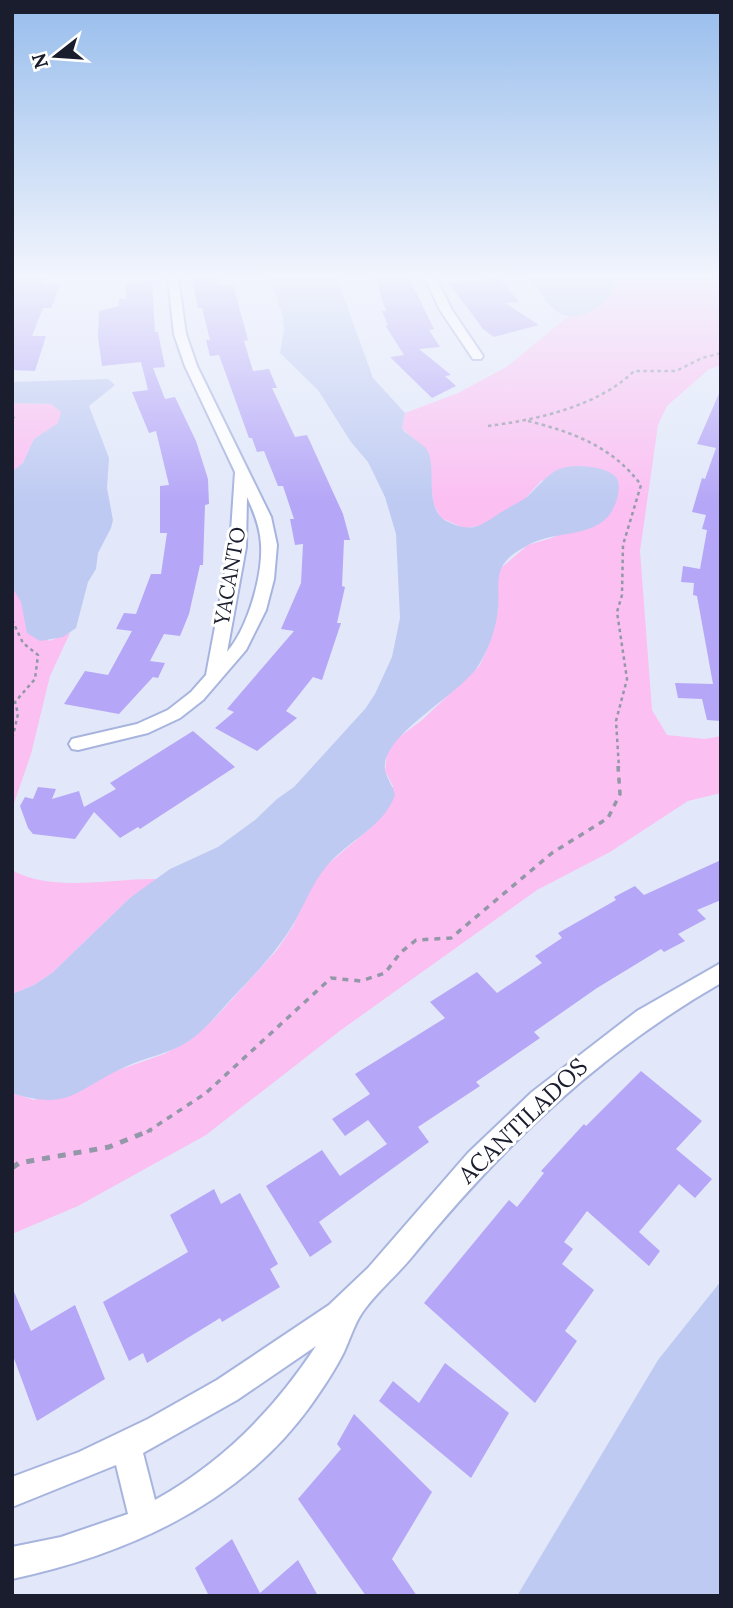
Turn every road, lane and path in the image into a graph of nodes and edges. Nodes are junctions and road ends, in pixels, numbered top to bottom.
1 (187, 353) edge
2 (475, 353) edge
3 (721, 353) edge
4 (477, 356) dead end
5 (12, 416) edge
6 (528, 421) junction
7 (12, 422) edge
8 (488, 426) dead end
9 (241, 474) junction
10 (233, 577) junction
11 (267, 579) junction
12 (12, 620) edge
13 (214, 677) junction
14 (12, 740) edge
15 (78, 744) dead end
16 (721, 972) edge
17 (12, 1168) edge
18 (353, 1303) junction
19 (127, 1448) junction
20 (12, 1492) edge
21 (145, 1522) junction
22 (12, 1563) edge

1 - 9 street, YACANTO
2 - 4 street
3 - 6 path
5 - 7 path
6 - 8 path
6 - 17 path
9 - 10 street, YACANTO
9 - 11 street, YACANTO
10 - 11 street
10 - 13 street, YACANTO
11 - 13 street, YACANTO
12 - 14 path
13 - 15 street, YACANTO
16 - 18 street, ACANTILADOS
18 - 19 street, ACANTILADOS
18 - 21 street, ACANTILADOS
19 - 20 street, ACANTILADOS
19 - 21 street
21 - 22 street, ACANTILADOS

